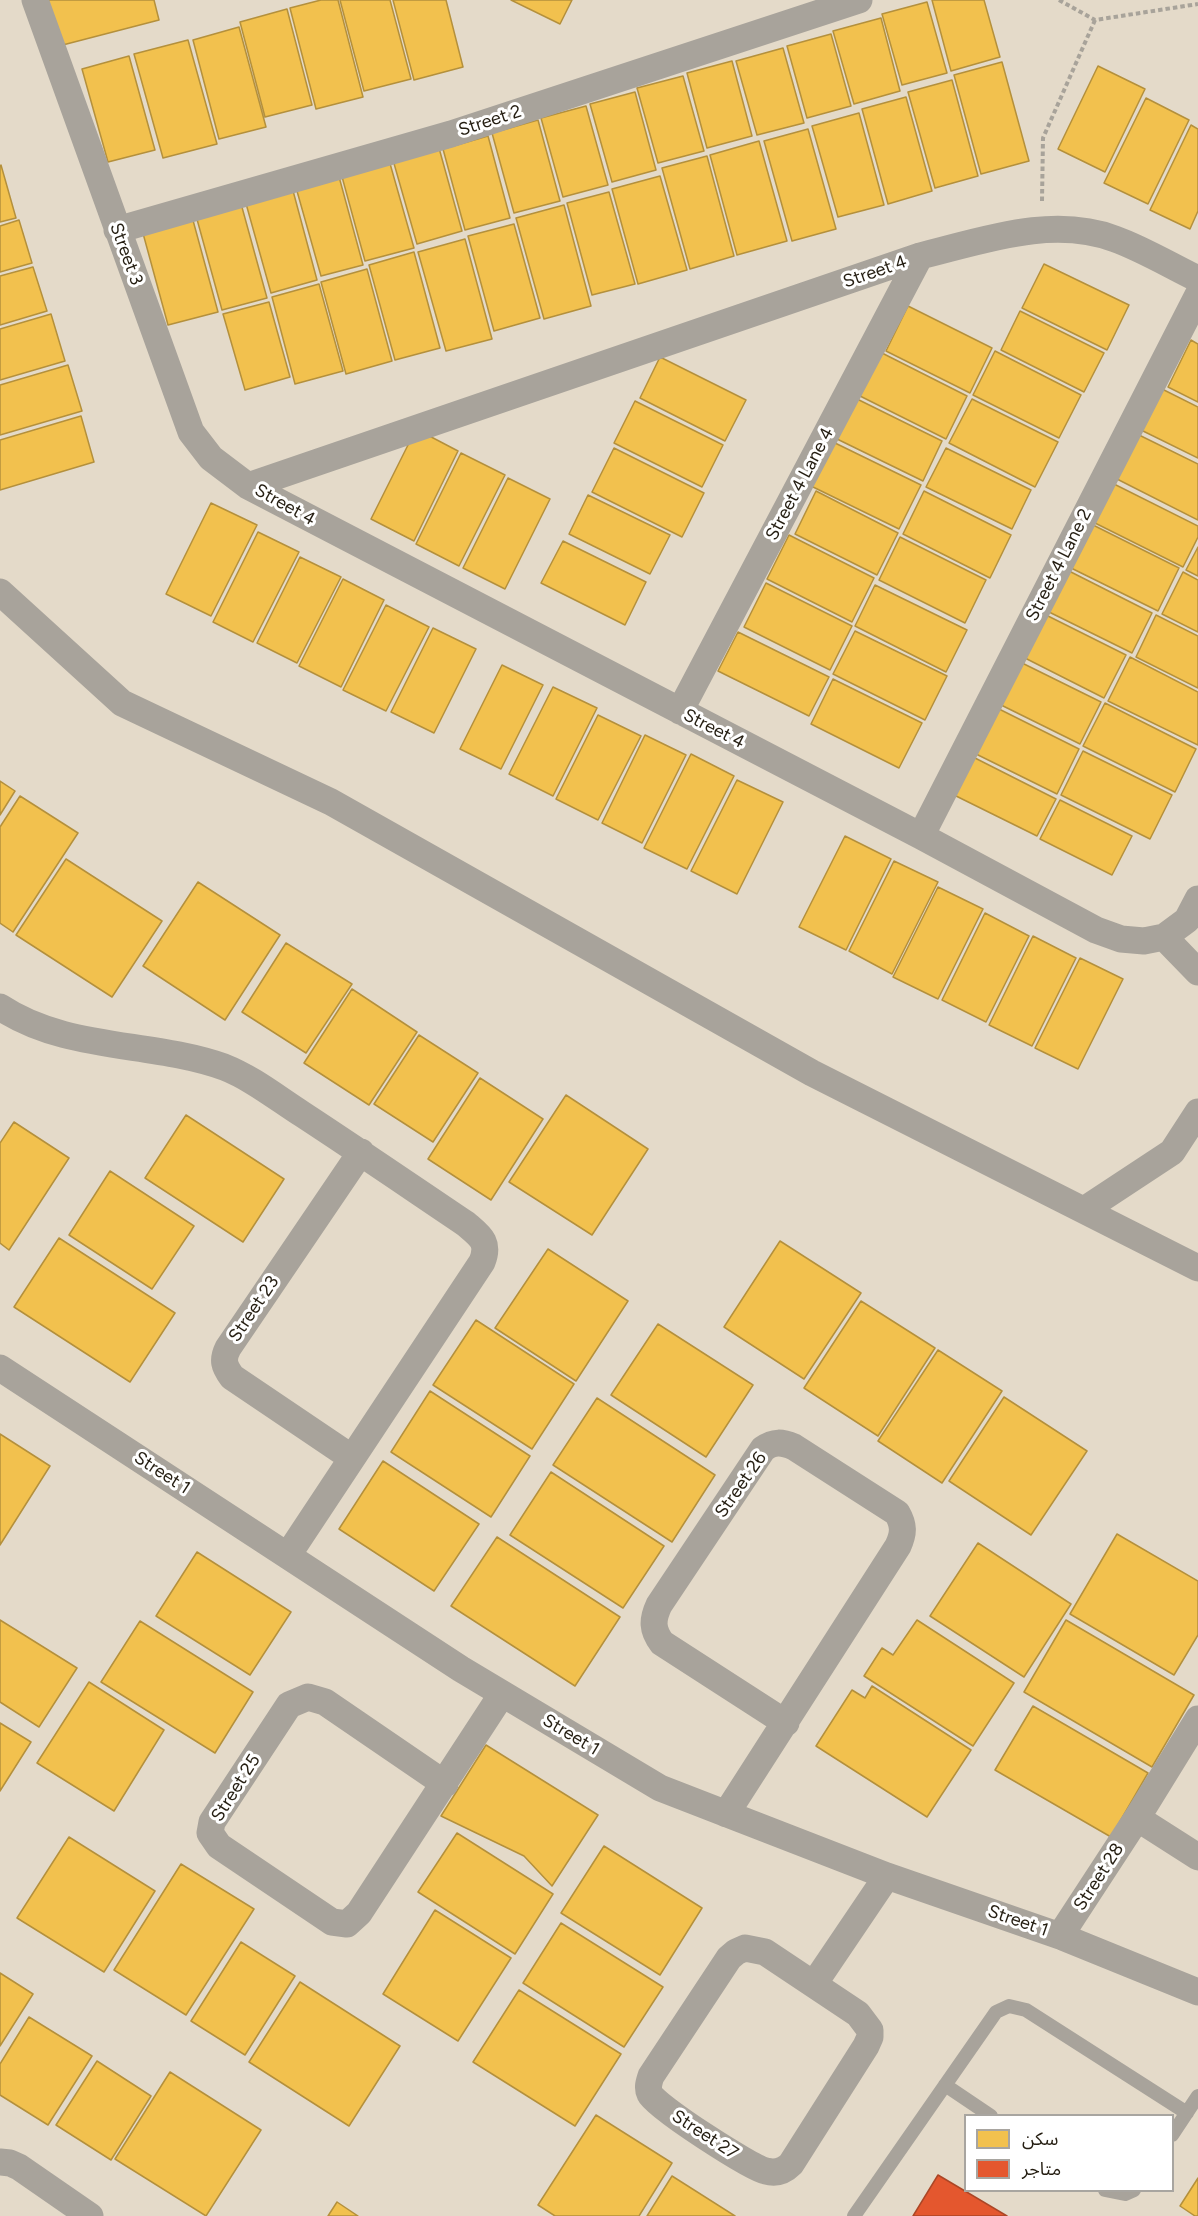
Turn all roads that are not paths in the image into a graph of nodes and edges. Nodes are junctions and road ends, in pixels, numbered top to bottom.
1 (35, 0) edge
2 (789, 0) edge
3 (859, 0) edge
4 (814, 14) junction
5 (117, 230) junction
6 (920, 256) junction
7 (1198, 279) edge
8 (1198, 295) edge
9 (248, 486) junction
10 (0, 592) edge
11 (680, 711) junction
12 (921, 836) junction
13 (1198, 899) edge
14 (1164, 938) junction
15 (1198, 972) edge
16 (0, 1007) edge
17 (1198, 1112) edge
18 (361, 1152) junction
19 (1084, 1210) junction
20 (1198, 1268) edge
21 (0, 1368) edge
22 (352, 1458) junction
23 (288, 1554) junction
24 (502, 1694) junction
25 (1198, 1719) edge
26 (786, 1723) junction
27 (445, 1784) junction
28 (726, 1814) junction
29 (1137, 1818) junction
30 (1198, 1857) edge
31 (887, 1876) junction
32 (1060, 1936) junction
33 (814, 1984) junction
34 (1198, 1992) edge
35 (945, 2085) junction
36 (1198, 2096) edge
37 (1187, 2113) junction
38 (989, 2114) edge
39 (1174, 2132) edge
40 (0, 2162) edge
41 (1115, 2192) edge
42 (1130, 2192) edge
43 (90, 2216) edge
44 (854, 2216) edge

1 - 5 street, Street 3
2 - 4 street
3 - 4 street, Street 2
4 - 5 street, Street 2
5 - 9 street, Street 3
6 - 7 street, Street 4
6 - 9 street, Street 4
6 - 11 street, Street 4 Lane 4
8 - 12 street, Street 4 Lane 2
9 - 11 street, Street 4
10 - 19 street
11 - 12 street, Street 4
12 - 14 street, Street 4
13 - 14 street
14 - 15 street
16 - 18 street
17 - 19 street
18 - 22 street
18 - 22 street, Street 23
19 - 20 street
21 - 23 street, Street 1
22 - 23 street
23 - 24 street, Street 1
24 - 27 street, Street 25
24 - 28 street, Street 1
25 - 29 street, Street 28
26 - 26 street, Street 26
26 - 28 street, Street 26
27 - 27 street, Street 25
28 - 31 street, Street 1
29 - 30 street
29 - 32 street, Street 28
31 - 32 street, Street 1
31 - 33 street
32 - 34 street, Street 1
33 - 33 street, Street 27
35 - 37 lane
35 - 38 lane
35 - 44 lane
36 - 37 lane
37 - 39 lane
40 - 43 street
41 - 42 lane

